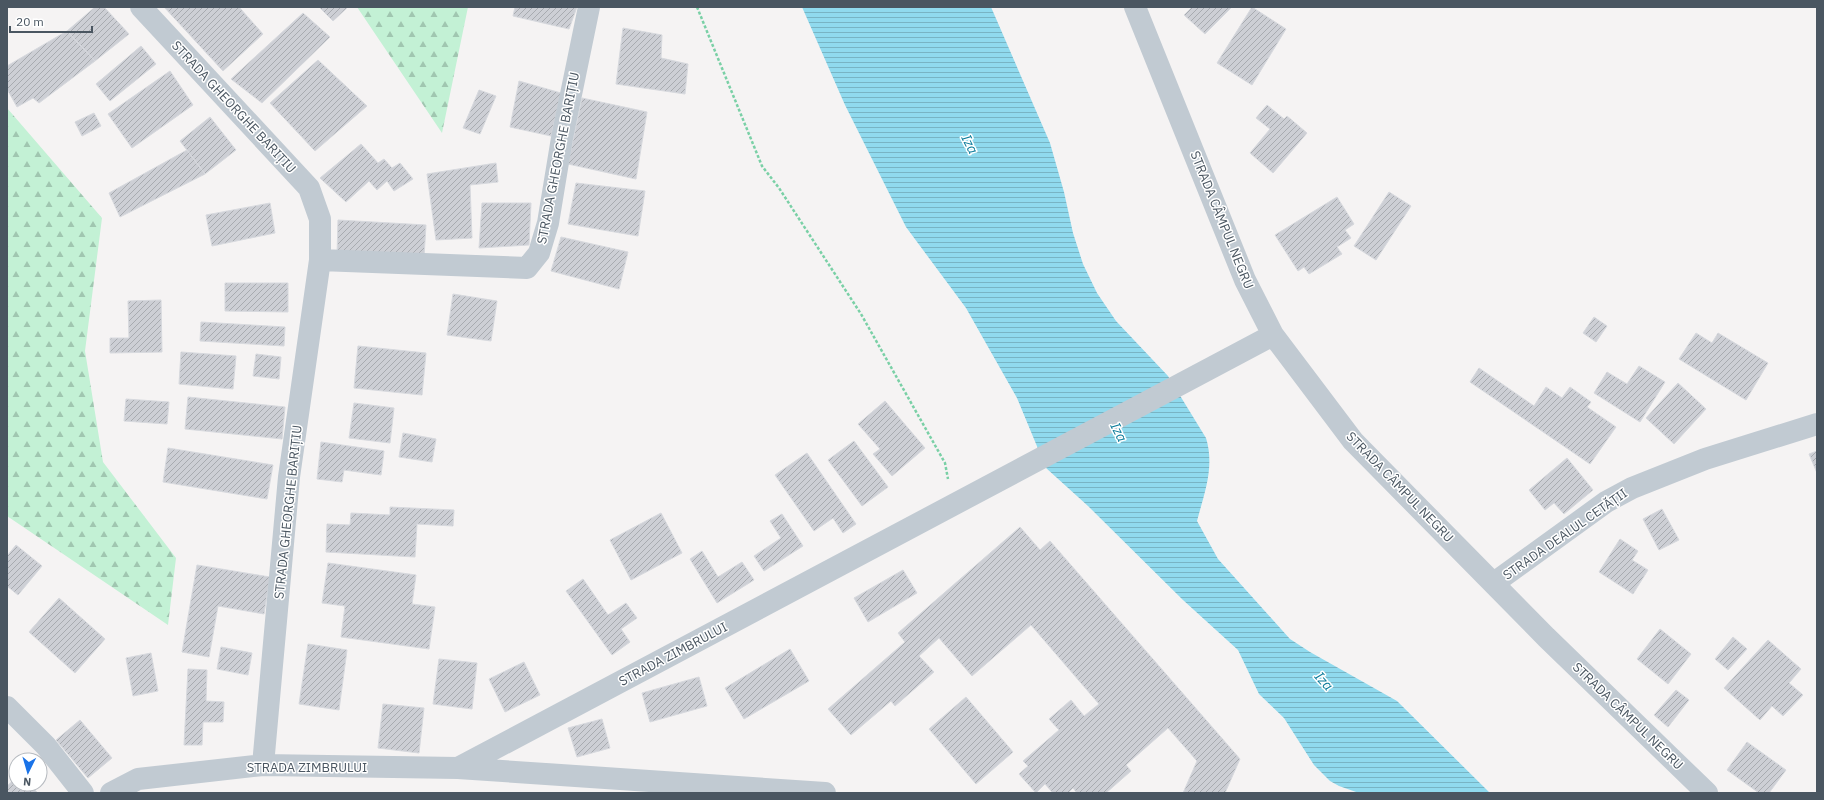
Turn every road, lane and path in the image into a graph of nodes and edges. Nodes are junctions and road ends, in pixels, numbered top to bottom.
1 (141, 7) edge
2 (589, 7) edge
3 (697, 7) edge
4 (1136, 7) edge
5 (320, 260) junction
6 (1273, 335) junction
7 (1817, 424) edge
8 (949, 507) junction
9 (1494, 583) junction
10 (7, 707) edge
11 (263, 765) junction
12 (458, 768) junction
13 (83, 793) edge
14 (111, 793) edge
15 (825, 793) edge
16 (1707, 793) edge

1 - 5 street, STRADA GHEORGHE BARIȚIU
2 - 5 street, STRADA GHEORGHE BARIȚIU
3 - 8 path
4 - 6 street, STRADA CÂMPUL NEGRU
5 - 11 street, STRADA GHEORGHE BARIȚIU
6 - 8 street, STRADA ZIMBRULUI
6 - 9 street, STRADA CÂMPUL NEGRU
7 - 9 street, STRADA DEALUL CETĂȚII
8 - 12 street, STRADA ZIMBRULUI
9 - 16 street, STRADA CÂMPUL NEGRU
10 - 13 street
11 - 12 street, STRADA ZIMBRULUI
11 - 14 street, STRADA ZIMBRULUI
12 - 15 street, STRADA ZIMBRULUI

